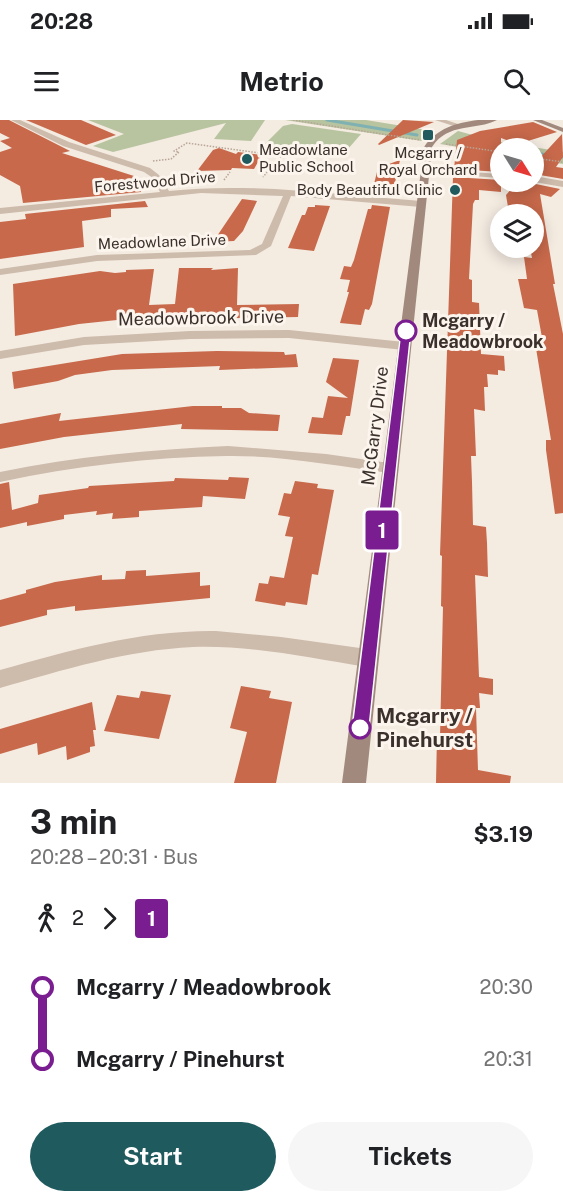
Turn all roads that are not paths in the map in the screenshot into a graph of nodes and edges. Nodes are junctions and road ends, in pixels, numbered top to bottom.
1 (14, 120) edge
2 (438, 120) edge
3 (494, 120) edge
4 (536, 120) edge
5 (460, 126) junction
6 (563, 130) edge
7 (426, 171) junction
8 (490, 175) edge
9 (544, 181) edge
10 (563, 184) edge
11 (165, 192) junction
12 (288, 193) junction
13 (421, 204) junction
14 (0, 211) edge
15 (0, 272) edge
16 (404, 346) junction
17 (0, 355) edge
18 (389, 468) junction
19 (0, 477) edge
20 (368, 658) junction
21 (0, 679) edge
22 (354, 783) edge

1 - 11 street
2 - 5 street
3 - 5 street, McGarry Drive
4 - 6 street
5 - 7 street, McGarry Drive
7 - 8 street
7 - 13 street, McGarry Drive
9 - 10 street
11 - 12 street, Forestwood Drive
11 - 14 street, Forestwood Drive
12 - 13 street, Forestwood Drive
12 - 15 street, Meadowlane Drive
13 - 16 street, McGarry Drive
16 - 17 street, Meadowbrook Drive
16 - 18 street, McGarry Drive
18 - 19 street
18 - 20 street, McGarry Drive
20 - 21 street
20 - 22 street, McGarry Drive

